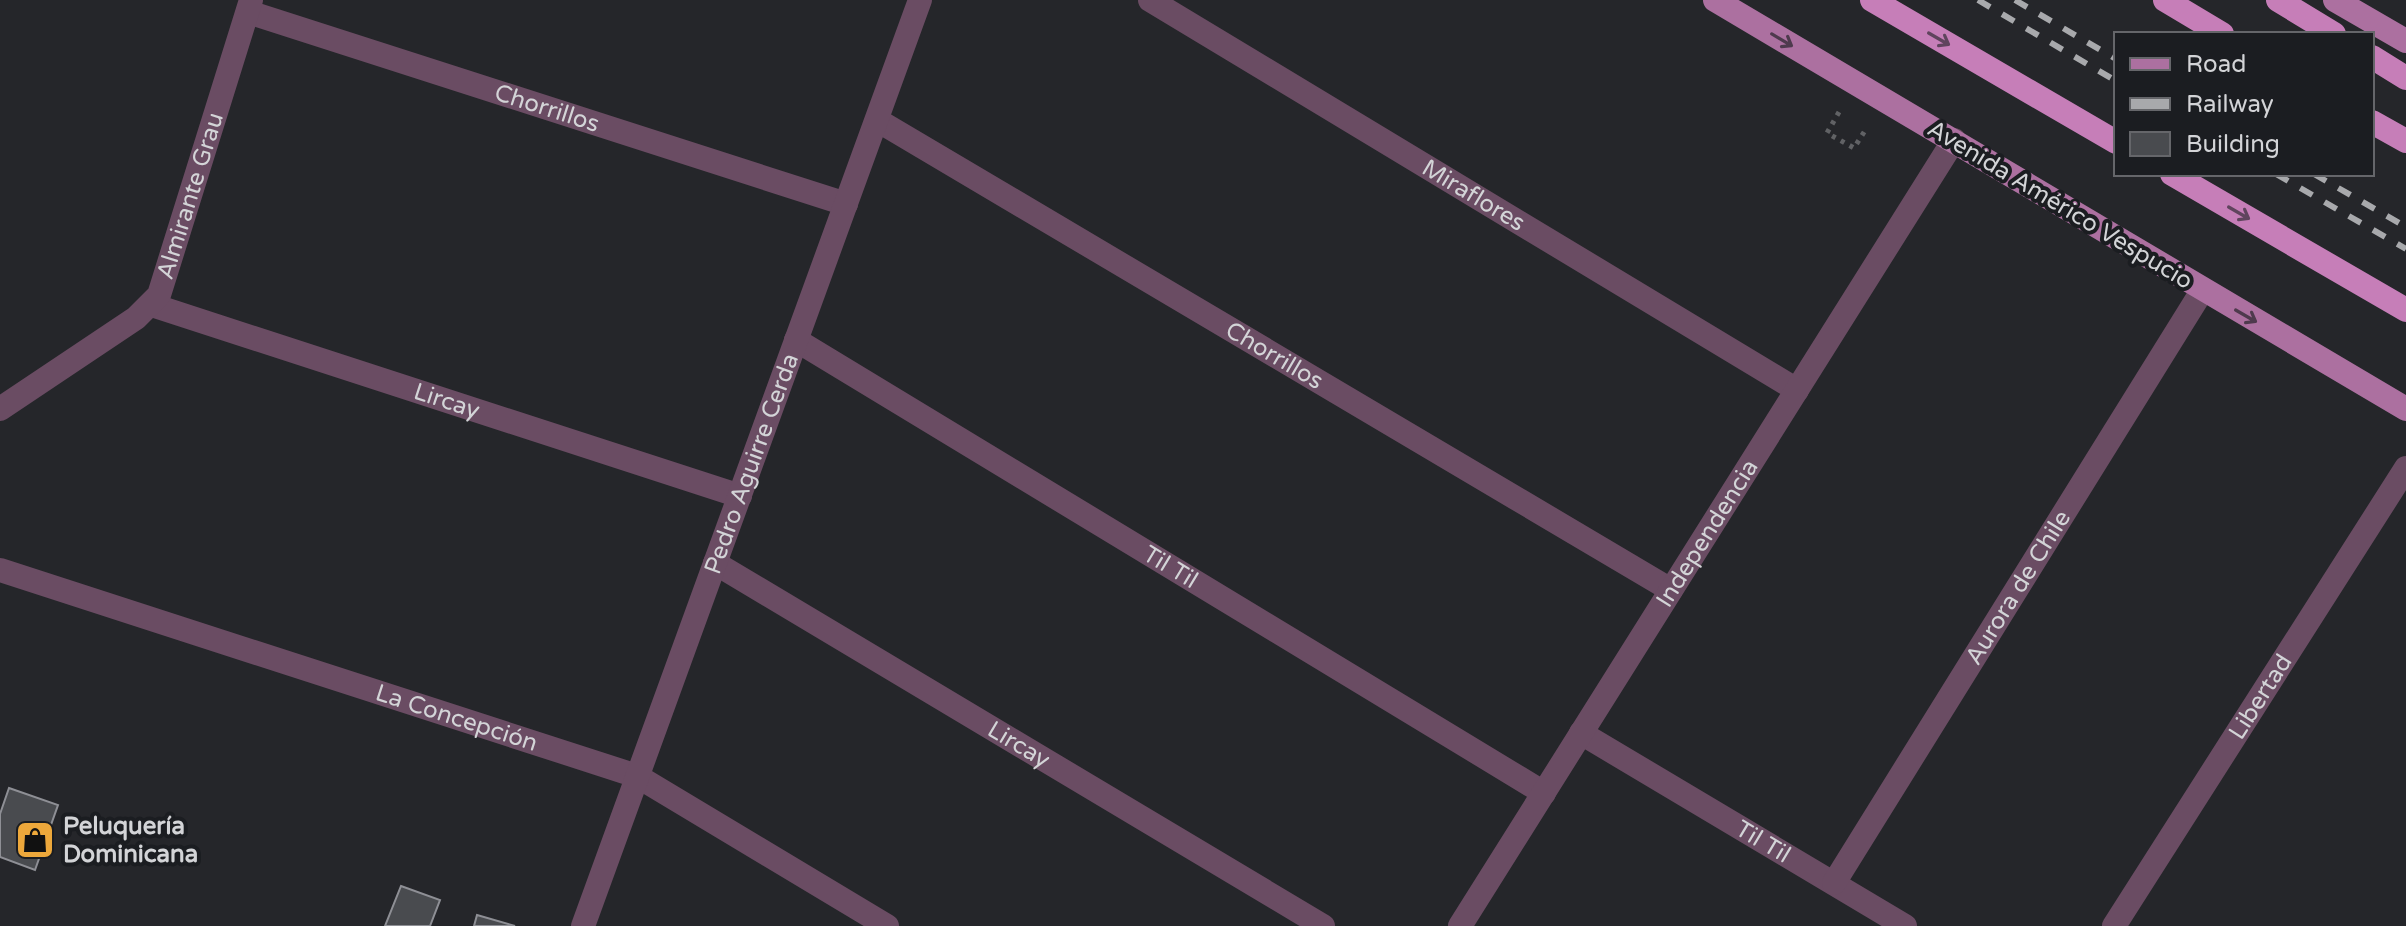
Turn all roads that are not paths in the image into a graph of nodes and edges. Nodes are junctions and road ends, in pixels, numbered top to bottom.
1 (920, 0) edge
2 (1150, 0) edge
3 (1715, 0) edge
4 (1872, 0) edge
5 (2165, 0) edge
6 (2278, 0) edge
7 (2335, 0) edge
8 (250, 6) edge
9 (2219, 32) edge
10 (2331, 32) edge
11 (2406, 41) edge
12 (2374, 58) edge
13 (2406, 78) edge
14 (877, 120) junction
15 (2374, 123) edge
16 (1954, 140) junction
17 (2114, 141) edge
18 (2406, 141) edge
19 (2175, 176) edge
20 (846, 204) junction
21 (2202, 291) junction
22 (152, 305) junction
23 (2406, 310) edge
24 (796, 340) junction
25 (1797, 390) junction
26 (0, 409) edge
27 (2406, 409) edge
28 (2406, 468) edge
29 (740, 496) junction
30 (715, 563) junction
31 (0, 570) edge
32 (1671, 590) junction
33 (1581, 733) junction
34 (637, 776) junction
35 (1544, 793) junction
36 (1834, 883) junction
37 (583, 926) edge
38 (887, 926) edge
39 (1323, 926) edge
40 (1460, 926) edge
41 (1905, 926) edge
42 (2114, 926) edge

1 - 14 street, Pedro Aguirre Cerda
2 - 25 street, Miraflores
3 -> 16 main road, Avenida Américo Vespucio
4 -> 17 highway
5 - 9 highway
6 - 10 highway
7 - 11 main road
8 - 20 street, Chorrillos
8 - 22 street, Almirante Grau
12 - 13 highway
14 - 20 street, Pedro Aguirre Cerda
14 - 32 street, Chorrillos
15 - 18 highway
16 - 21 main road, Avenida Américo Vespucio
16 - 25 street, Independencia
19 -> 23 highway
20 - 24 street, Pedro Aguirre Cerda
21 -> 27 main road, Avenida Américo Vespucio
21 - 36 street, Aurora de Chile
22 - 26 street, Almirante Grau
22 - 29 street, Lircay
24 - 29 street, Pedro Aguirre Cerda
24 - 35 street, Til Til
25 - 32 street, Independencia
28 - 42 street, Libertad
29 - 30 street, Pedro Aguirre Cerda
30 - 34 street, Pedro Aguirre Cerda
30 - 39 street, Lircay
31 - 34 street, La Concepción
32 - 33 street, Independencia
33 - 35 street, Independencia
33 - 36 street, Til Til
34 - 37 street, Pedro Aguirre Cerda
34 - 38 street, La Concepción
35 - 40 street, Independencia
36 - 41 street, Til Til

